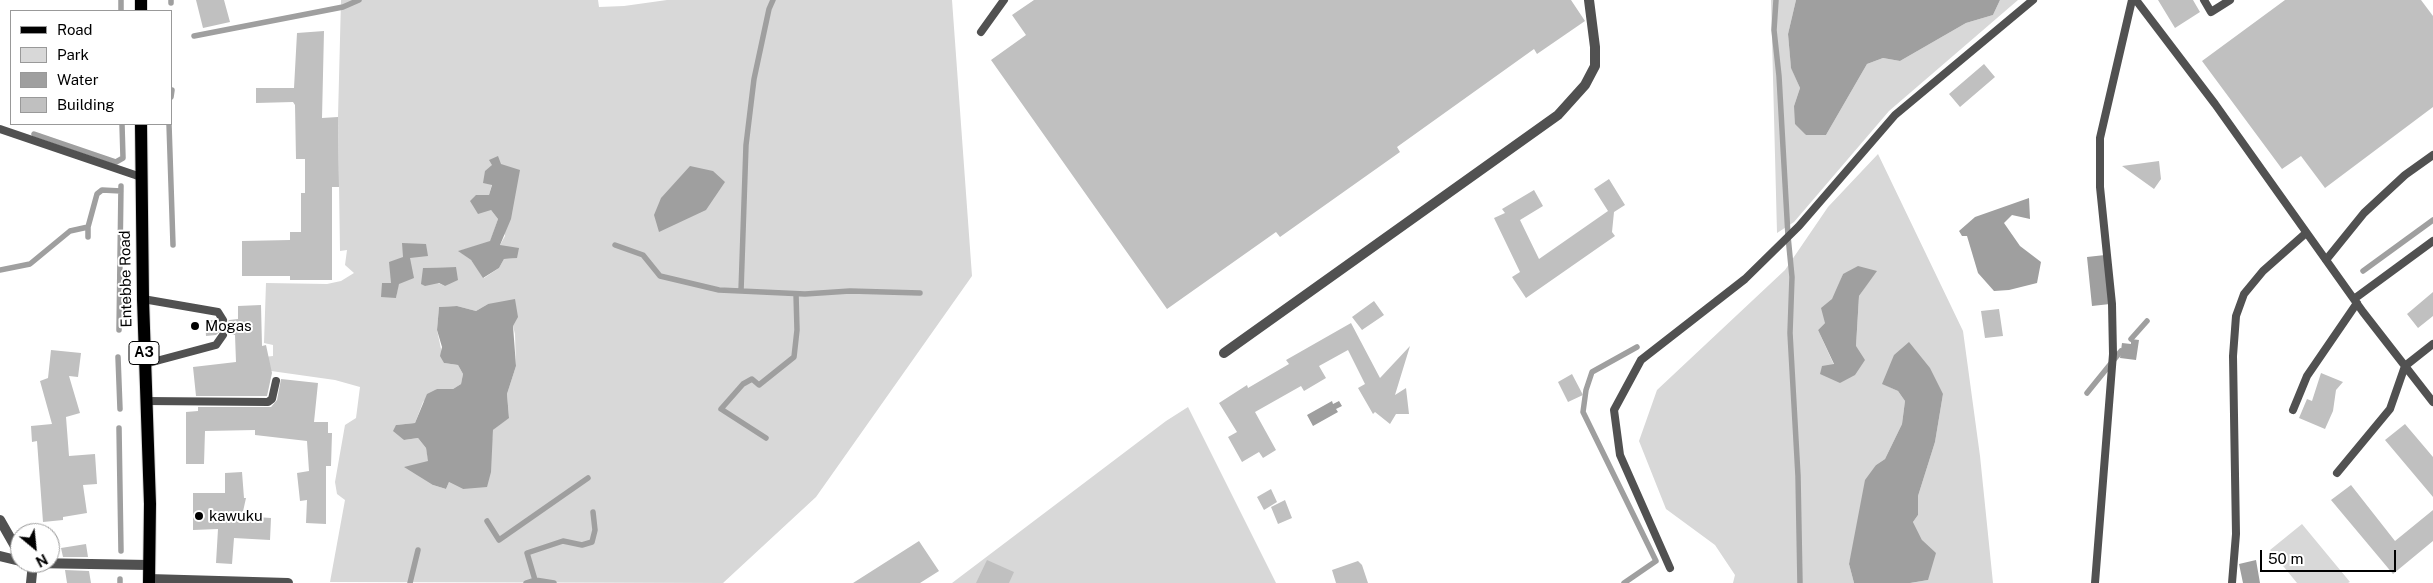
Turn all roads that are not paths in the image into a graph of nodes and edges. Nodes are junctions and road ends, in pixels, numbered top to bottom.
1 (1004, 0) edge
2 (1589, 0) edge
3 (2033, 0) edge
4 (2132, 0) edge
5 (2136, 0) edge
6 (2204, 0) edge
7 (2230, 0) edge
8 (981, 32) dead end
9 (141, 125) edge
10 (0, 129) edge
11 (2433, 155) edge
12 (141, 177) junction
13 (2306, 233) junction
14 (2433, 241) edge
15 (2326, 260) junction
16 (142, 299) junction
17 (2355, 301) junction
18 (222, 320) dead end
19 (223, 335) dead end
20 (2433, 344) edge
21 (1224, 353) dead end
22 (145, 364) junction
23 (2405, 366) junction
24 (276, 381) dead end
25 (146, 401) junction
26 (2433, 402) edge
27 (2293, 410) dead end
28 (2337, 473) dead end
29 (0, 520) edge
30 (10, 537) edge
31 (60, 563) edge
32 (149, 565) junction
33 (1670, 568) dead end
34 (149, 581) edge
35 (192, 581) edge
36 (276, 583) edge
37 (288, 583) edge
38 (2095, 583) edge
39 (2232, 583) edge

1 - 8 lane
2 - 21 street
3 - 33 lane
4 - 38 lane
5 - 13 lane
6 - 7 lane
9 - 12 main road, Entebbe Road / A3
10 - 12 lane
11 - 15 lane
12 - 16 main road, Entebbe Road / A3
13 - 15 lane
13 - 39 lane
14 - 17 lane
15 - 17 lane
16 - 18 lane
16 - 22 main road, Entebbe Road / A3
17 - 23 lane
17 - 27 lane
19 - 22 lane
20 - 23 lane
22 - 25 main road, Entebbe Road / A3
23 - 26 lane
23 - 28 lane
24 - 25 lane
25 - 32 main road, Entebbe Road / A3
29 - 30 street
31 - 32 street
32 - 34 main road, Entebbe Road / A3
34 - 35 street
35 - 36 street
36 - 37 street

